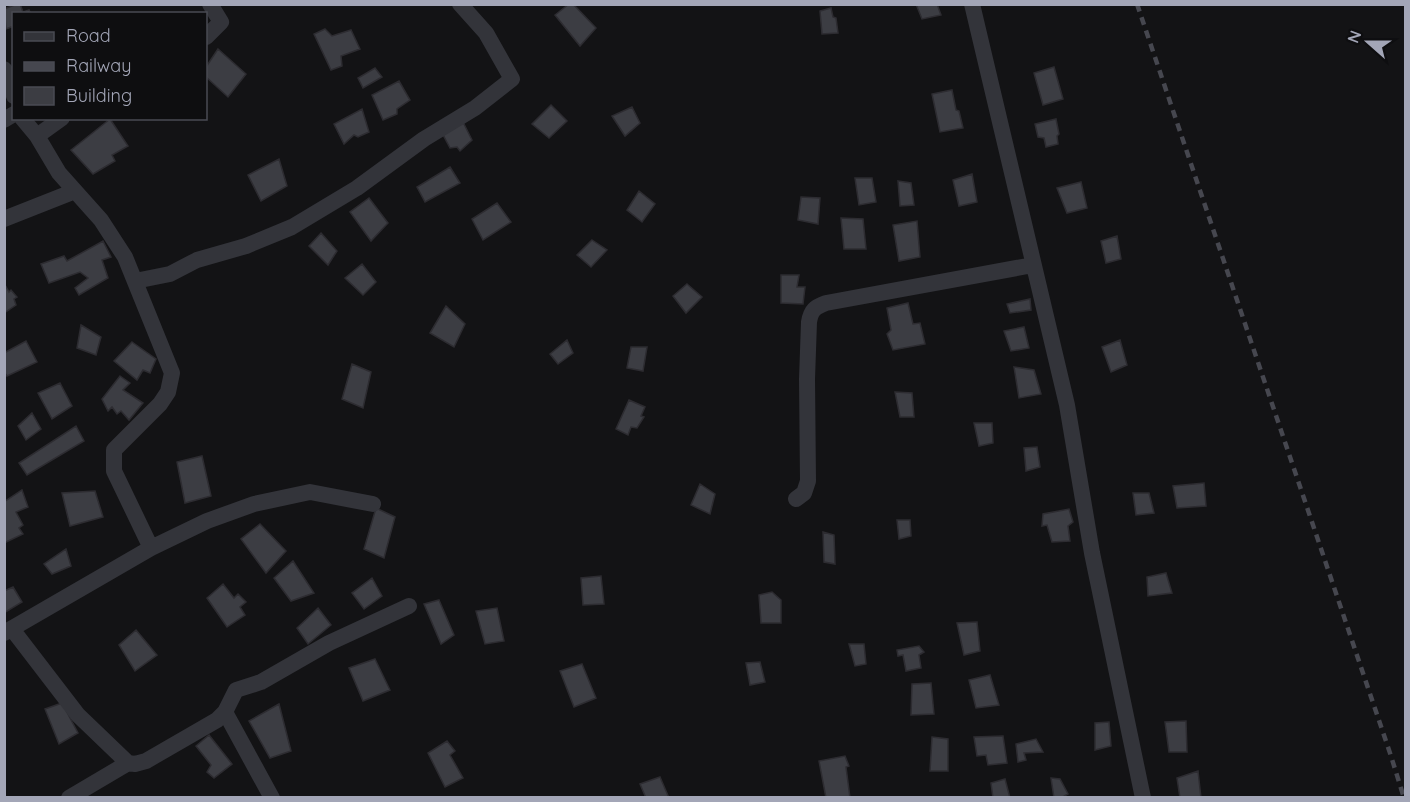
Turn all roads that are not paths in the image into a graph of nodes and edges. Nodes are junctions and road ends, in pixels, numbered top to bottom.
1 (210, 4) edge
2 (460, 4) edge
3 (972, 4) edge
4 (207, 36) edge
5 (4, 69) edge
6 (12, 87) edge
7 (24, 120) edge
8 (59, 120) edge
9 (37, 136) junction
10 (75, 191) junction
11 (4, 219) edge
12 (1034, 265) junction
13 (135, 281) junction
14 (796, 500) dead end
15 (373, 504) dead end
16 (151, 548) junction
17 (409, 606) dead end
18 (8, 631) edge
19 (225, 712) junction
20 (128, 763) junction
21 (69, 798) edge
22 (272, 798) edge
23 (1143, 798) edge

1 - 4 street
2 - 13 street
3 - 12 street
5 - 6 street
7 - 9 street
8 - 9 street
9 - 10 street
10 - 11 street
10 - 13 street
12 - 14 street
12 - 23 street
13 - 16 street
15 - 16 street
16 - 18 street
17 - 19 street
18 - 20 street
19 - 20 street
19 - 22 street
20 - 21 street

